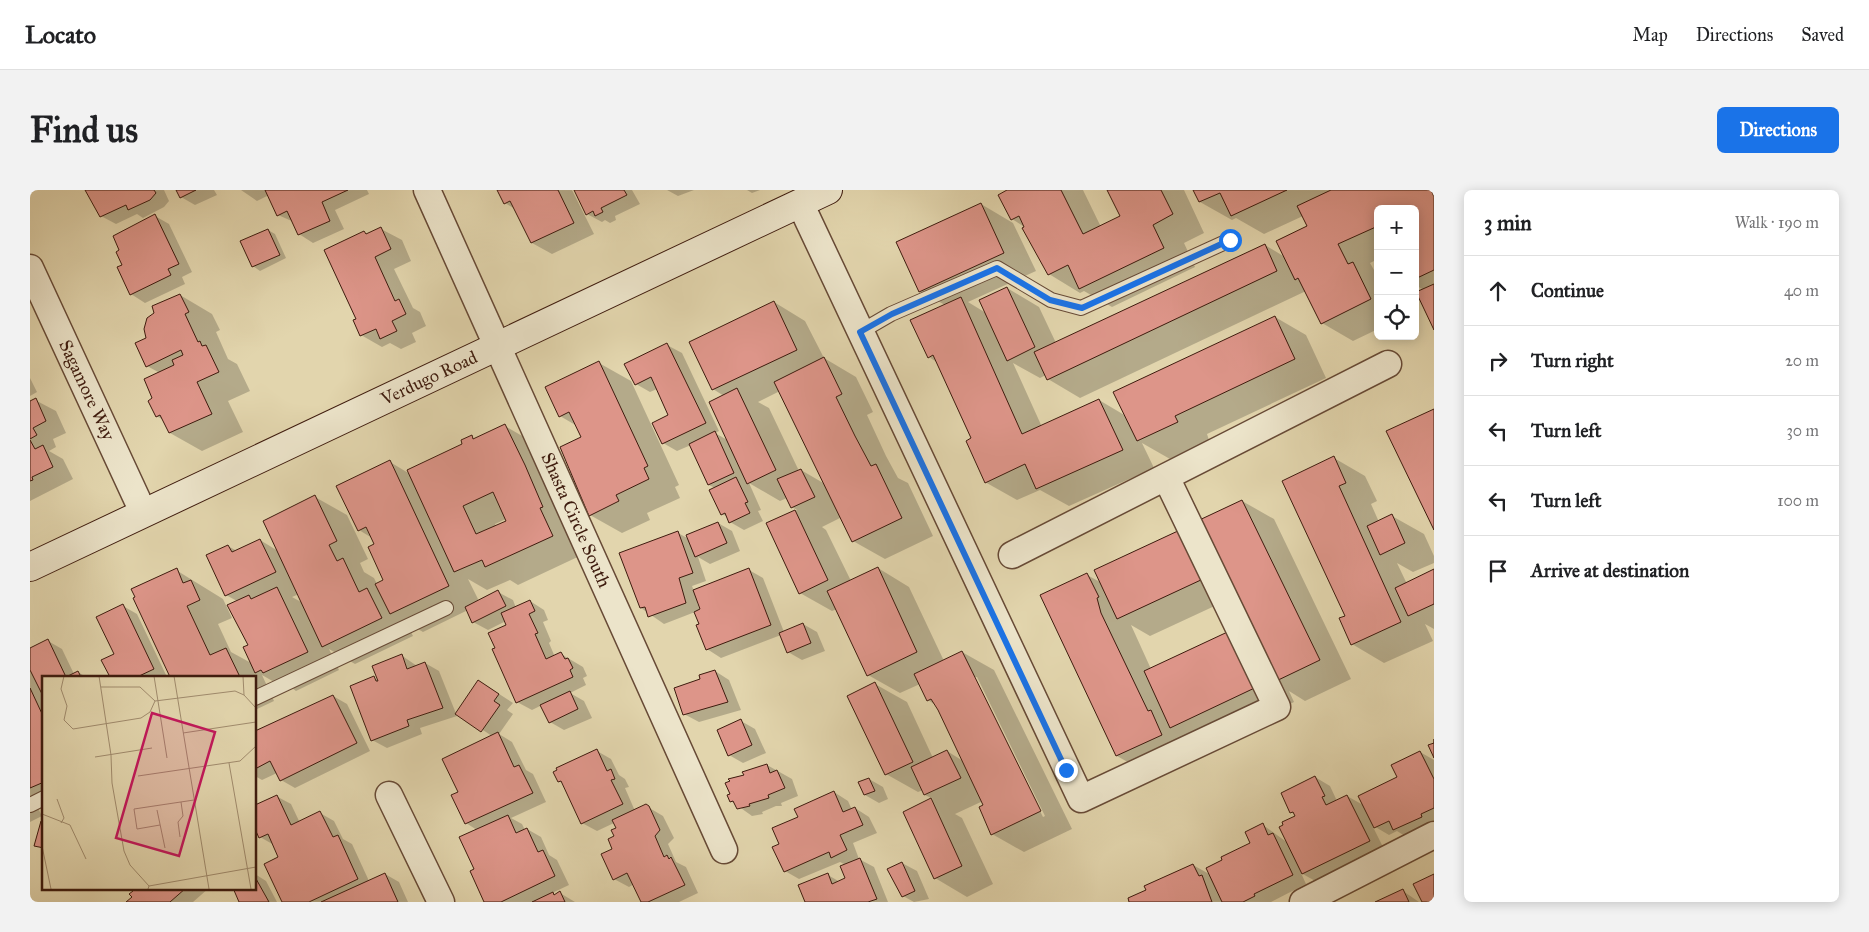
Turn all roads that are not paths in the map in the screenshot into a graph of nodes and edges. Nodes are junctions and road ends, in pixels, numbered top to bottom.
1 (427, 190) edge
2 (828, 190) edge
3 (800, 203) junction
4 (1230, 240) dead end
5 (30, 268) edge
6 (860, 332) junction
7 (498, 346) junction
8 (1388, 364) dead end
9 (1166, 476) junction
10 (143, 512) junction
11 (1012, 555) dead end
12 (30, 567) edge
13 (446, 608) dead end
14 (256, 698) edge
15 (389, 795) dead end
16 (42, 799) edge
17 (30, 804) edge
18 (1434, 835) edge
19 (724, 850) dead end
20 (441, 902) edge
21 (1303, 902) edge

1 - 7 street, Shasta Circle South
2 - 3 main road, Verdugo Road
3 - 6 street
3 - 7 main road, Verdugo Road
4 - 6 lane
5 - 10 street, Sagamore Way
6 - 9 street
7 - 10 main road, Verdugo Road
7 - 19 street, Shasta Circle South
8 - 9 street
9 - 11 street
10 - 12 main road, Verdugo Road
13 - 14 lane
15 - 20 street
16 - 17 lane
18 - 21 street

